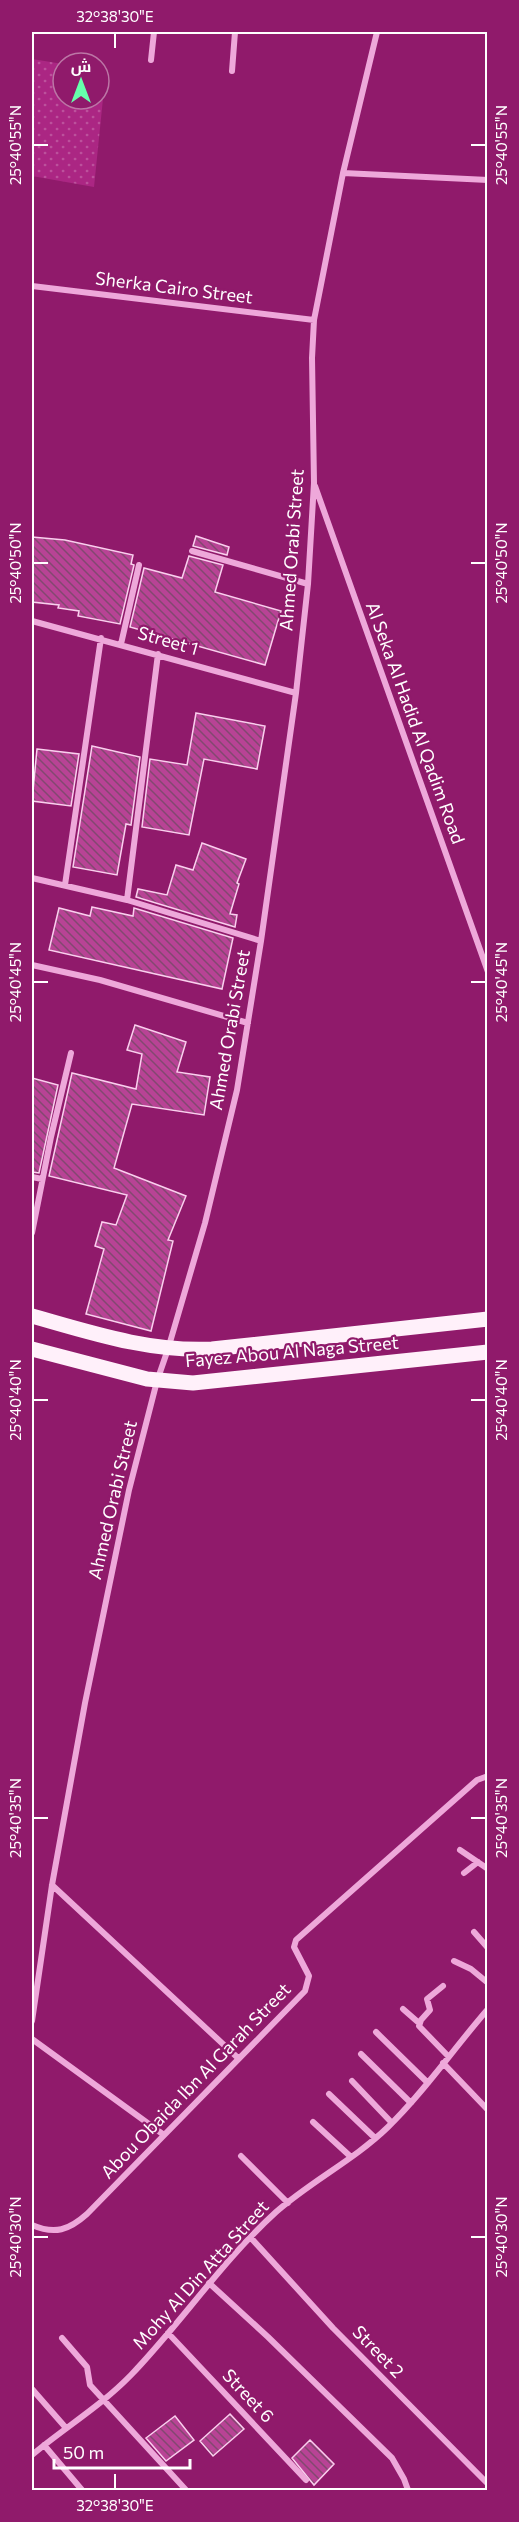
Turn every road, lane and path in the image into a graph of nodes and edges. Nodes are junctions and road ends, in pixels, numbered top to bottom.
1 (154, 32) edge
2 (235, 32) edge
3 (377, 32) edge
4 (151, 60) dead end
5 (232, 71) dead end
6 (343, 173) junction
7 (488, 180) edge
8 (32, 286) edge
9 (314, 320) junction
10 (314, 483) junction
11 (192, 551) dead end
12 (139, 565) dead end
13 (308, 584) junction
14 (32, 621) edge
15 (101, 638) junction
16 (121, 644) junction
17 (158, 654) junction
18 (296, 693) junction
19 (32, 878) edge
20 (65, 885) junction
21 (127, 900) junction
22 (261, 941) junction
23 (32, 965) edge
24 (488, 972) edge
25 (248, 1023) junction
26 (71, 1053) dead end
27 (32, 1177) edge
28 (42, 1179) junction
29 (32, 1233) edge
30 (32, 1316) edge
31 (488, 1319) edge
32 (32, 1349) edge
33 (168, 1349) junction
34 (488, 1352) edge
35 (157, 1381) junction
36 (488, 1776) edge
37 (460, 1850) dead end
38 (478, 1862) junction
39 (488, 1869) edge
40 (464, 1873) dead end
41 (52, 1885) junction
42 (474, 1932) dead end
43 (488, 1948) edge
44 (454, 1961) dead end
45 (488, 1983) edge
46 (443, 1986) dead end
47 (403, 2009) dead end
48 (488, 2009) edge
49 (32, 2021) edge
50 (420, 2023) junction
51 (376, 2032) dead end
52 (32, 2039) edge
53 (361, 2054) dead end
54 (448, 2056) junction
55 (238, 2058) junction
56 (443, 2062) junction
57 (352, 2082) dead end
58 (428, 2083) junction
59 (329, 2094) dead end
60 (411, 2103) junction
61 (488, 2110) edge
62 (313, 2122) dead end
63 (392, 2123) junction
64 (164, 2135) junction
65 (375, 2138) junction
66 (241, 2157) dead end
67 (351, 2157) junction
68 (288, 2203) junction
69 (32, 2225) edge
70 (251, 2238) junction
71 (209, 2283) junction
72 (168, 2333) junction
73 (63, 2338) dead end
74 (32, 2389) edge
75 (103, 2400) junction
76 (66, 2428) junction
77 (44, 2445) junction
78 (32, 2455) edge
79 (306, 2480) dead end
80 (488, 2484) edge
81 (82, 2490) edge
82 (186, 2490) edge
83 (408, 2490) edge

1 - 4 street
2 - 5 street
3 - 6 street, Ahmed Orabi Street
6 - 7 street
6 - 9 street, Ahmed Orabi Street
8 - 9 street, Sherka Cairo Street
9 - 10 street, Ahmed Orabi Street
10 - 13 street, Ahmed Orabi Street
10 - 24 street, Al Seka Al Hadid Al Qadim Road
11 - 13 street
12 - 16 street
13 - 18 street, Ahmed Orabi Street
14 - 15 street, Street 1
15 - 16 street, Street 1
15 - 20 street
16 - 17 street, Street 1
17 - 18 street, Street 1
17 - 21 street
18 - 22 street, Ahmed Orabi Street
19 - 20 street
20 - 21 street
21 - 22 street
22 - 25 street, Ahmed Orabi Street
23 - 25 street
25 - 33 street, Ahmed Orabi Street
26 - 28 street
27 - 28 street
28 - 29 street
30 - 33 main road, Fayez Abou Al Naga Street
31 - 33 main road, Fayez Abou Al Naga Street
32 - 35 main road, Fayez Abou Al Naga Street
33 - 35 street, Ahmed Orabi Street
34 - 35 main road, Fayez Abou Al Naga Street
35 - 41 street, Ahmed Orabi Street
36 - 55 street, Abou Obaida Ibn Al Garah Street
37 - 38 street
38 - 39 street
38 - 40 street
41 - 49 street, Ahmed Orabi Street
41 - 55 street
42 - 43 street
44 - 45 street
46 - 50 street
47 - 50 street
48 - 54 street, Mohy Al Din Atta Street
50 - 54 street
51 - 58 street
52 - 64 street
53 - 60 street
54 - 56 street, Mohy Al Din Atta Street
55 - 64 street, Abou Obaida Ibn Al Garah Street
56 - 58 street, Mohy Al Din Atta Street
56 - 61 street
57 - 63 street
58 - 60 street, Mohy Al Din Atta Street
59 - 65 street
60 - 63 street, Mohy Al Din Atta Street
62 - 67 street
63 - 65 street, Mohy Al Din Atta Street
64 - 69 street, Abou Obaida Ibn Al Garah Street
65 - 67 street, Mohy Al Din Atta Street
66 - 68 street
67 - 68 street, Mohy Al Din Atta Street
68 - 70 street, Mohy Al Din Atta Street
70 - 71 street, Mohy Al Din Atta Street
70 - 80 street, Street 2
71 - 72 street, Mohy Al Din Atta Street
71 - 83 street
72 - 75 street, Mohy Al Din Atta Street
72 - 79 street, Street 6
73 - 75 street
74 - 76 street
75 - 76 street, Mohy Al Din Atta Street
75 - 82 street
76 - 77 street, Mohy Al Din Atta Street
77 - 78 street, Mohy Al Din Atta Street
77 - 81 street

